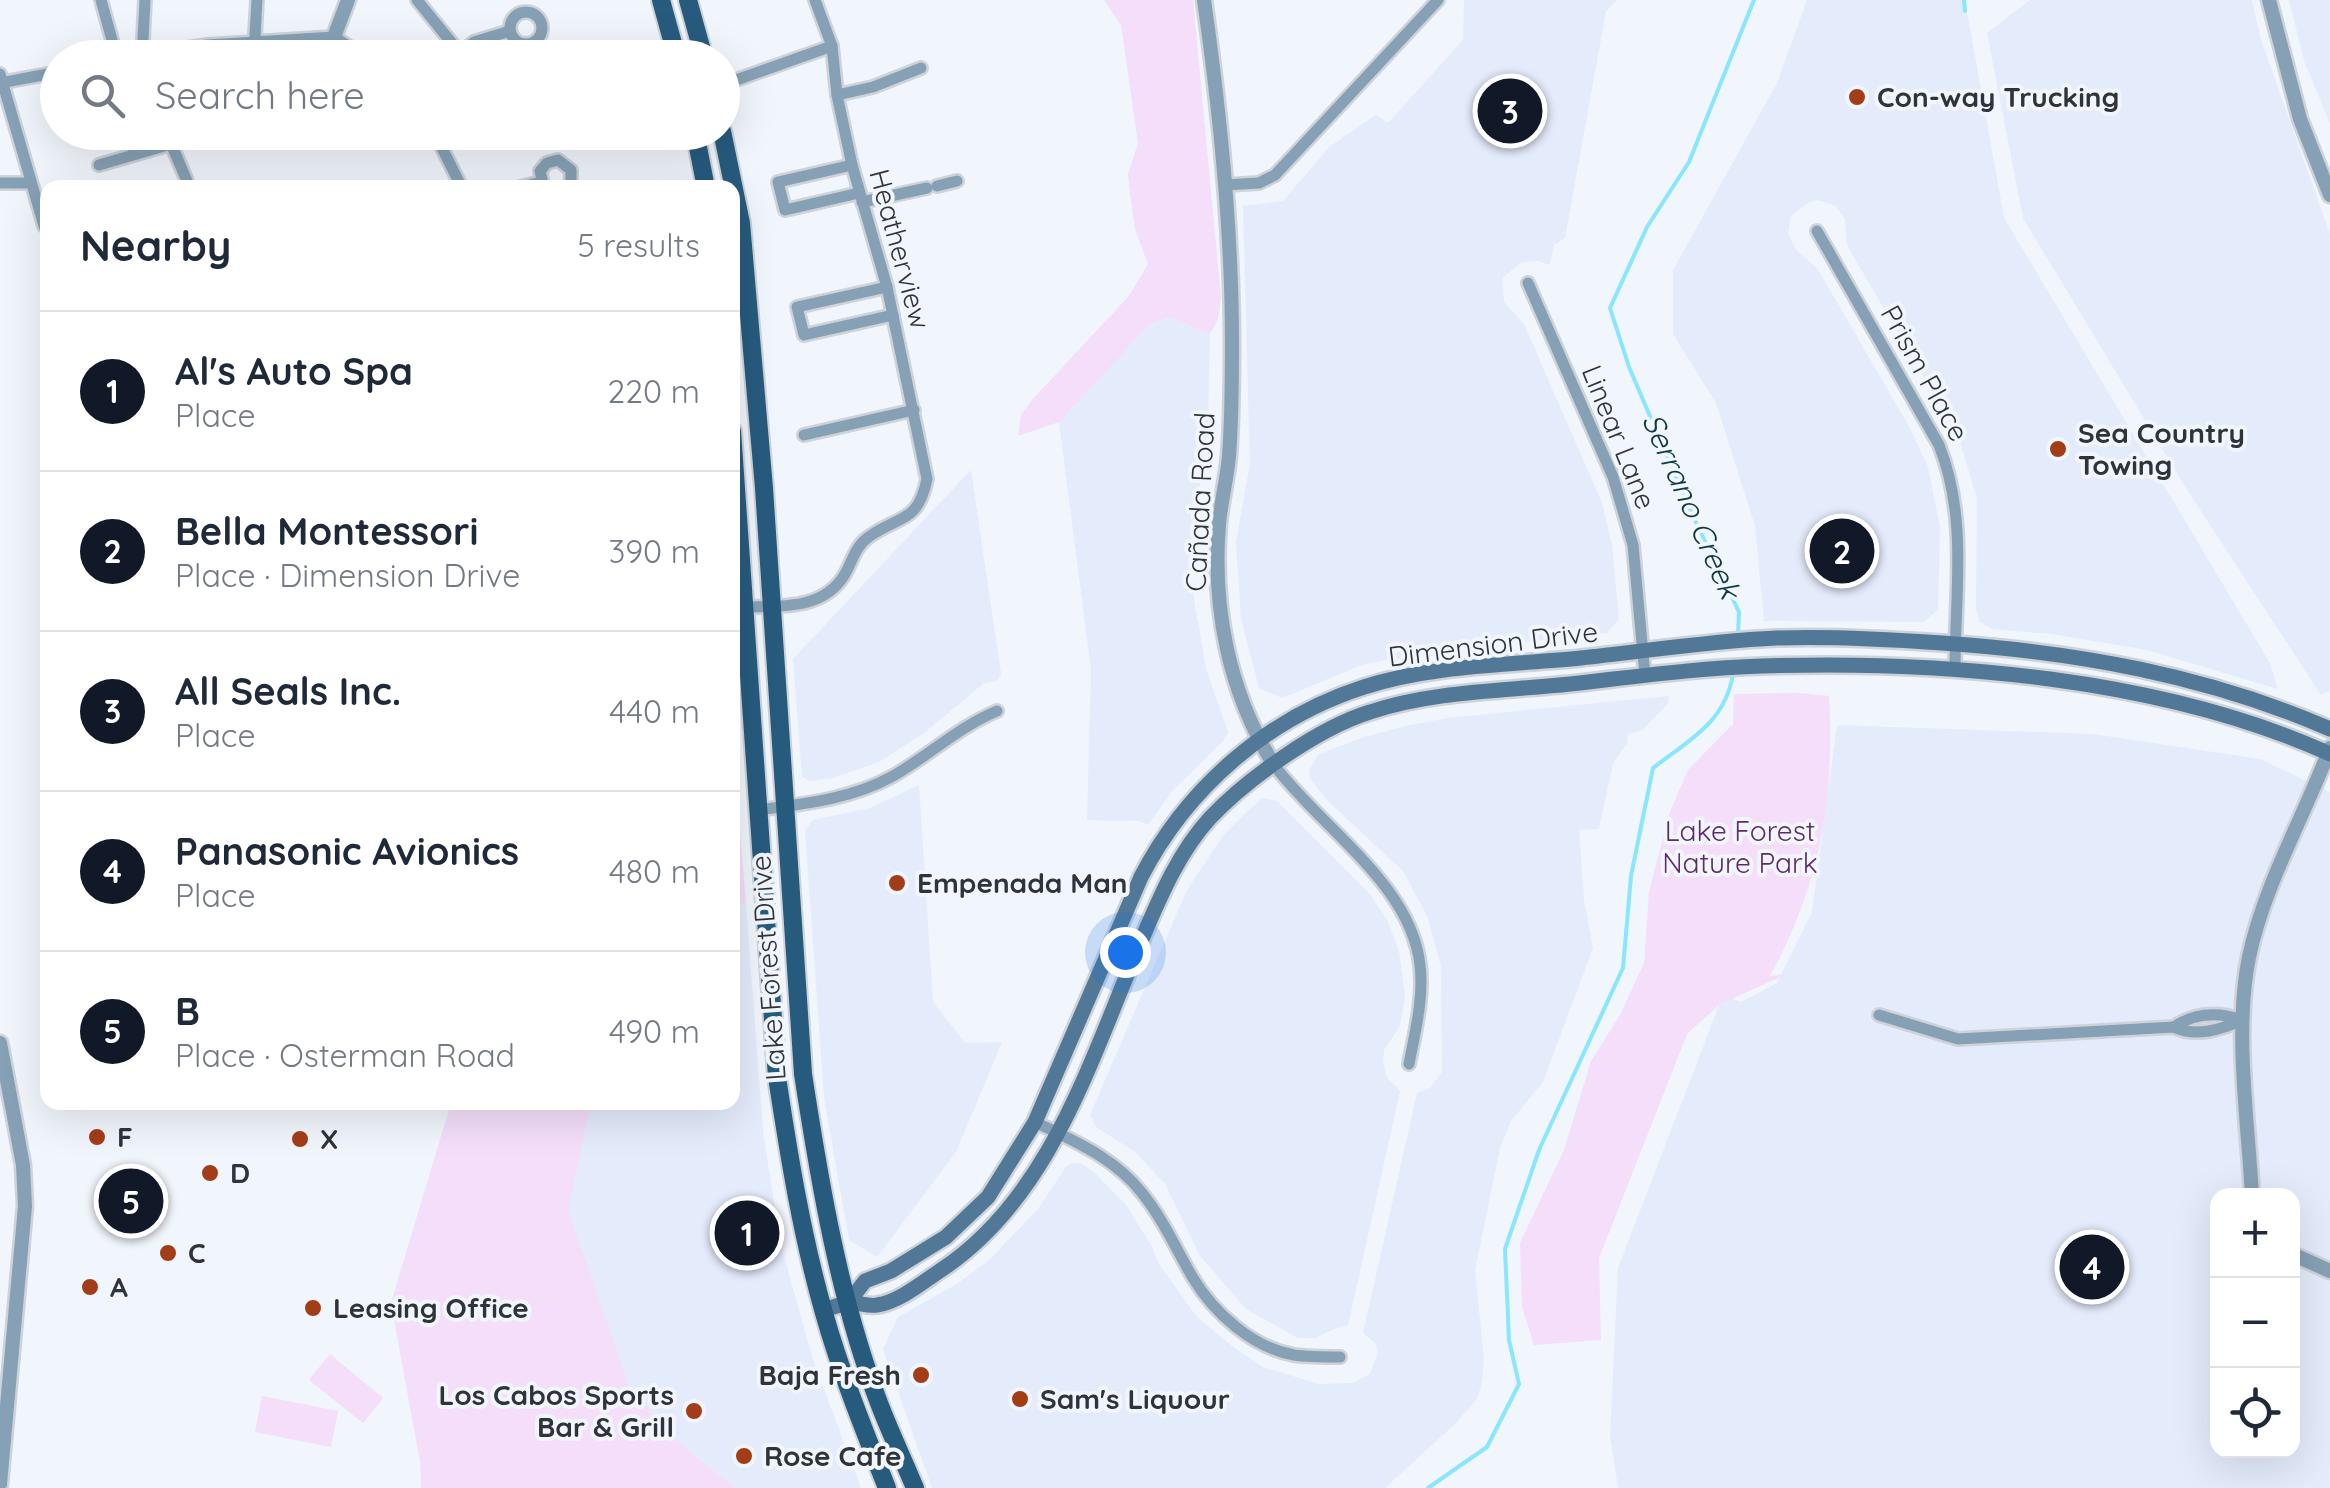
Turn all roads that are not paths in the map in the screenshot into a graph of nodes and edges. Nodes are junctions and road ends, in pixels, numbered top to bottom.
1 (101, 0) edge
2 (258, 0) edge
3 (348, 0) edge
4 (417, 0) edge
5 (688, 0) edge
6 (816, 0) edge
7 (1204, 0) edge
8 (1438, 0) edge
9 (2268, 0) edge
10 (142, 1) edge
11 (663, 5) edge
12 (528, 6) edge
13 (510, 31) junction
14 (334, 37) junction
15 (113, 40) edge
16 (142, 40) edge
17 (256, 40) edge
18 (301, 40) edge
19 (339, 40) edge
20 (446, 40) edge
21 (481, 40) edge
22 (517, 40) edge
23 (533, 40) edge
24 (672, 40) edge
25 (687, 40) edge
26 (699, 40) edge
27 (832, 46) junction
28 (921, 68) dead end
29 (40, 75) edge
30 (740, 79) edge
31 (1, 80) edge
32 (837, 95) junction
33 (134, 150) edge
34 (144, 150) edge
35 (174, 150) edge
36 (443, 150) edge
37 (699, 150) edge
38 (705, 150) edge
39 (726, 150) edge
40 (135, 154) junction
41 (99, 165) dead end
42 (852, 165) junction
43 (702, 166) junction
44 (188, 180) edge
45 (458, 180) edge
46 (542, 180) edge
47 (571, 180) edge
48 (705, 180) edge
49 (732, 180) edge
50 (956, 181) dead end
51 (0, 182) edge
52 (30, 183) junction
53 (1224, 185) junction
54 (2330, 195) edge
55 (861, 197) junction
56 (40, 214) edge
57 (740, 218) edge
58 (1816, 231) dead end
59 (1528, 283) dead end
60 (887, 287) junction
61 (893, 315) junction
62 (914, 410) junction
63 (804, 435) dead end
64 (740, 532) edge
65 (772, 606) junction
66 (746, 607) junction
67 (1955, 644) junction
68 (1643, 651) junction
69 (1955, 670) junction
70 (1645, 676) junction
71 (997, 711) dead end
72 (2330, 729) edge
73 (1258, 739) junction
74 (2329, 752) edge
75 (1274, 765) junction
76 (784, 806) junction
77 (758, 810) junction
78 (1878, 1015) dead end
79 (2244, 1020) junction
80 (0, 1043) edge
81 (1409, 1064) dead end
82 (1034, 1122) junction
83 (1058, 1133) junction
84 (2252, 1188) edge
85 (2300, 1258) edge
86 (2330, 1271) edge
87 (848, 1303) junction
88 (823, 1310) junction
89 (1340, 1358) dead end
90 (0, 1484) edge
91 (886, 1488) edge
92 (914, 1488) edge

1 - 15 street
2 - 17 street
3 - 14 street
4 - 20 street
5 - 26 main road
6 - 27 street, Heatherview
7 - 53 street, Cañada Road
8 - 53 street
9 - 54 street
10 - 16 street
11 - 24 main road
11 - 25 main road
12 - 13 street
12 - 23 street
13 - 21 street
13 - 22 street
14 - 18 street
14 - 19 street
27 - 30 street
27 - 32 street, Heatherview
28 - 32 street
29 - 31 street
31 - 52 street
32 - 42 street, Heatherview
33 - 40 street
34 - 40 street
35 - 44 street
36 - 45 street
37 - 43 main road
38 - 43 main road
39 - 49 main road, Lake Forest Drive
40 - 41 street
42 - 55 street, Heatherview
42 - 55 street
43 - 48 main road
46 - 47 street
50 - 55 street
51 - 52 street
52 - 56 street
53 - 73 street, Cañada Road
55 - 60 street, Heatherview
57 - 65 main road, Lake Forest Drive
58 - 67 street, Prism Place
59 - 68 street, Linear Lane
60 - 61 street, Heatherview
60 - 61 street
61 - 62 street, Heatherview
62 - 63 street
62 - 65 street, Heatherview
64 - 66 main road, Lake Forest Drive
65 - 66 street
65 - 76 main road, Lake Forest Drive
66 - 77 main road, Lake Forest Drive
67 - 68 main road, Dimension Drive
67 - 69 street, Prism Place
67 - 72 main road, Dimension Drive
68 - 70 street, Linear Lane
68 - 73 main road, Dimension Drive
69 - 70 main road, Dimension Drive
69 - 74 main road, Dimension Drive
70 - 75 main road, Dimension Drive
71 - 76 street
73 - 75 street, Cañada Road
73 - 82 main road, Dimension Drive
74 - 79 street
75 - 81 street, Cañada Road
75 - 83 main road, Dimension Drive
76 - 77 street
76 - 87 main road, Lake Forest Drive
77 - 88 main road, Lake Forest Drive
78 - 79 street
79 - 84 street
80 - 90 street
82 - 83 street
82 - 87 main road, Dimension Drive
83 - 87 main road, Dimension Drive
83 - 89 street
85 - 86 street
87 - 88 main road, Dimension Drive
87 - 92 main road, Lake Forest Drive
88 - 91 main road, Lake Forest Drive

